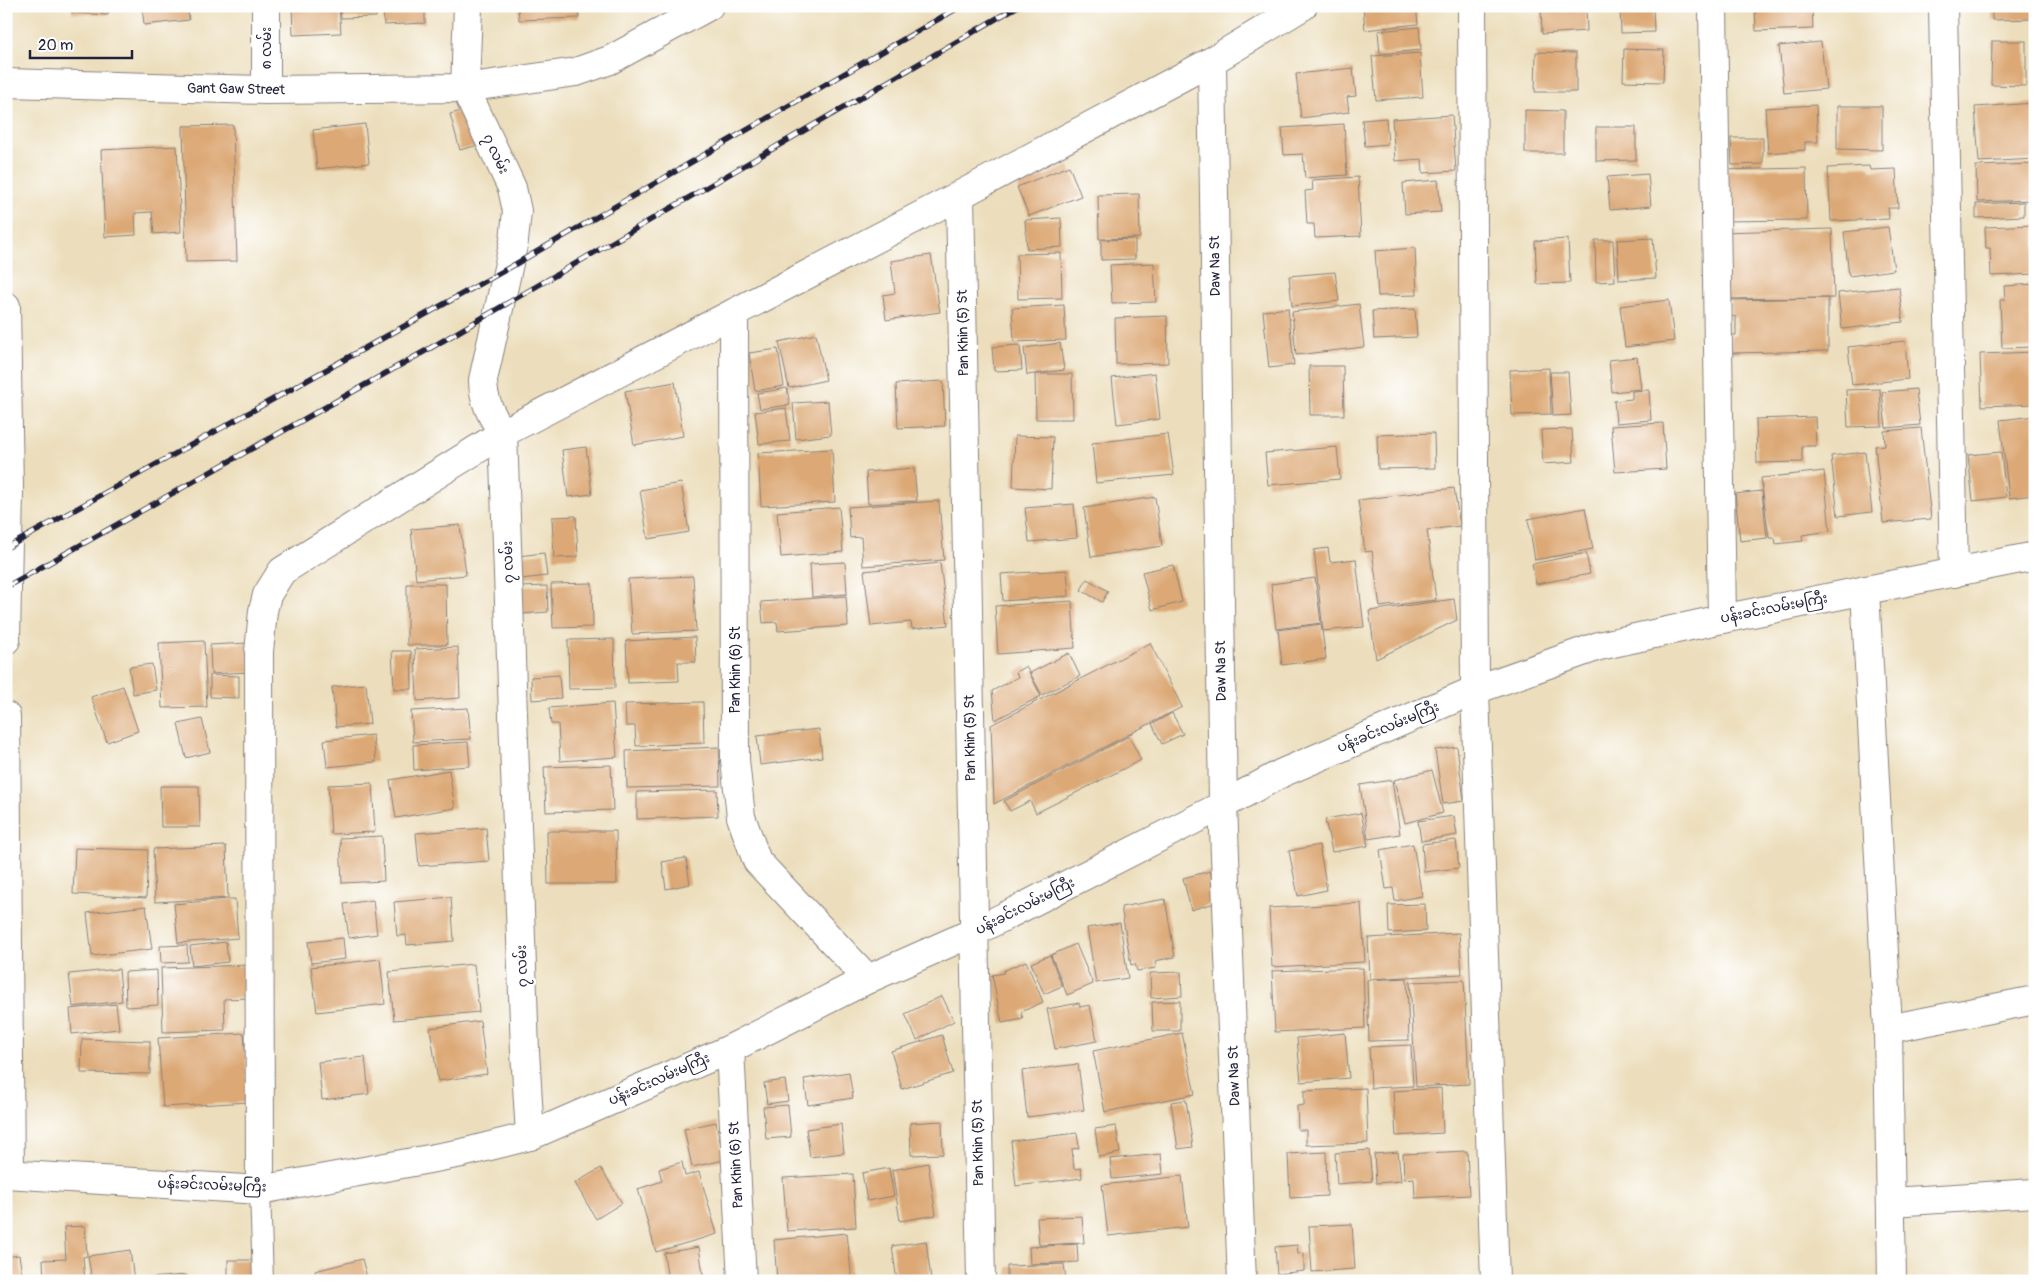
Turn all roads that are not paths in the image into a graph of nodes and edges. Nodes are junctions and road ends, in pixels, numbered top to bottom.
1 (266, 6) edge
2 (468, 6) edge
3 (708, 6) edge
4 (1303, 6) edge
5 (1472, 6) edge
6 (1713, 6) edge
7 (1943, 6) edge
8 (1212, 61) junction
9 (6, 84) edge
10 (465, 88) junction
11 (266, 90) junction
12 (960, 195) junction
13 (6, 306) edge
14 (734, 313) junction
15 (504, 433) junction
16 (2035, 556) edge
17 (1954, 573) junction
18 (1866, 590) junction
19 (1722, 619) junction
20 (6, 640) edge
21 (1475, 690) junction
22 (6, 716) edge
23 (1223, 805) junction
24 (974, 932) junction
25 (868, 978) junction
26 (2035, 1000) edge
27 (1888, 1029) junction
28 (730, 1049) junction
29 (530, 1136) junction
30 (8, 1174) edge
31 (260, 1190) junction
32 (2035, 1193) edge
33 (1890, 1202) junction
34 (263, 1281) edge
35 (742, 1281) edge
36 (981, 1281) edge
37 (1242, 1281) edge
38 (1495, 1281) edge
39 (1892, 1281) edge

1 - 11 street, ၈ လမ်း
2 - 10 street, ၇ လမ်း
3 - 10 street, Gant Gaw Street
4 - 8 street
5 - 21 street
6 - 19 street
7 - 17 street
8 - 12 street
8 - 23 street, Daw Na St
9 - 11 street, Gant Gaw Street
10 - 11 street, Gant Gaw Street
10 - 15 street, ၇ လမ်း
12 - 14 street
12 - 24 street, Pan Khin (5) St
13 - 20 street
14 - 15 street
14 - 25 street, Pan Khin (6) St
15 - 29 street, ၇ လမ်း
15 - 31 street
16 - 17 street, ပန်းခင်းလမ်းမကြီး
17 - 18 street, ပန်းခင်းလမ်းမကြီး
18 - 19 street, ပန်းခင်းလမ်းမကြီး
18 - 27 street
19 - 21 street, ပန်းခင်းလမ်းမကြီး
21 - 23 street, ပန်းခင်းလမ်းမကြီး
21 - 38 street
22 - 30 street
23 - 24 street, ပန်းခင်းလမ်းမကြီး
23 - 37 street, Daw Na St
24 - 25 street, ပန်းခင်းလမ်းမကြီး
24 - 36 street, Pan Khin (5) St
25 - 28 street, ပန်းခင်းလမ်းမကြီး
26 - 27 street
27 - 33 street
28 - 29 street, ပန်းခင်းလမ်းမကြီး
28 - 35 street, Pan Khin (6) St
29 - 31 street, ပန်းခင်းလမ်းမကြီး
30 - 31 street, ပန်းခင်းလမ်းမကြီး
31 - 34 lane
32 - 33 street
33 - 39 street

